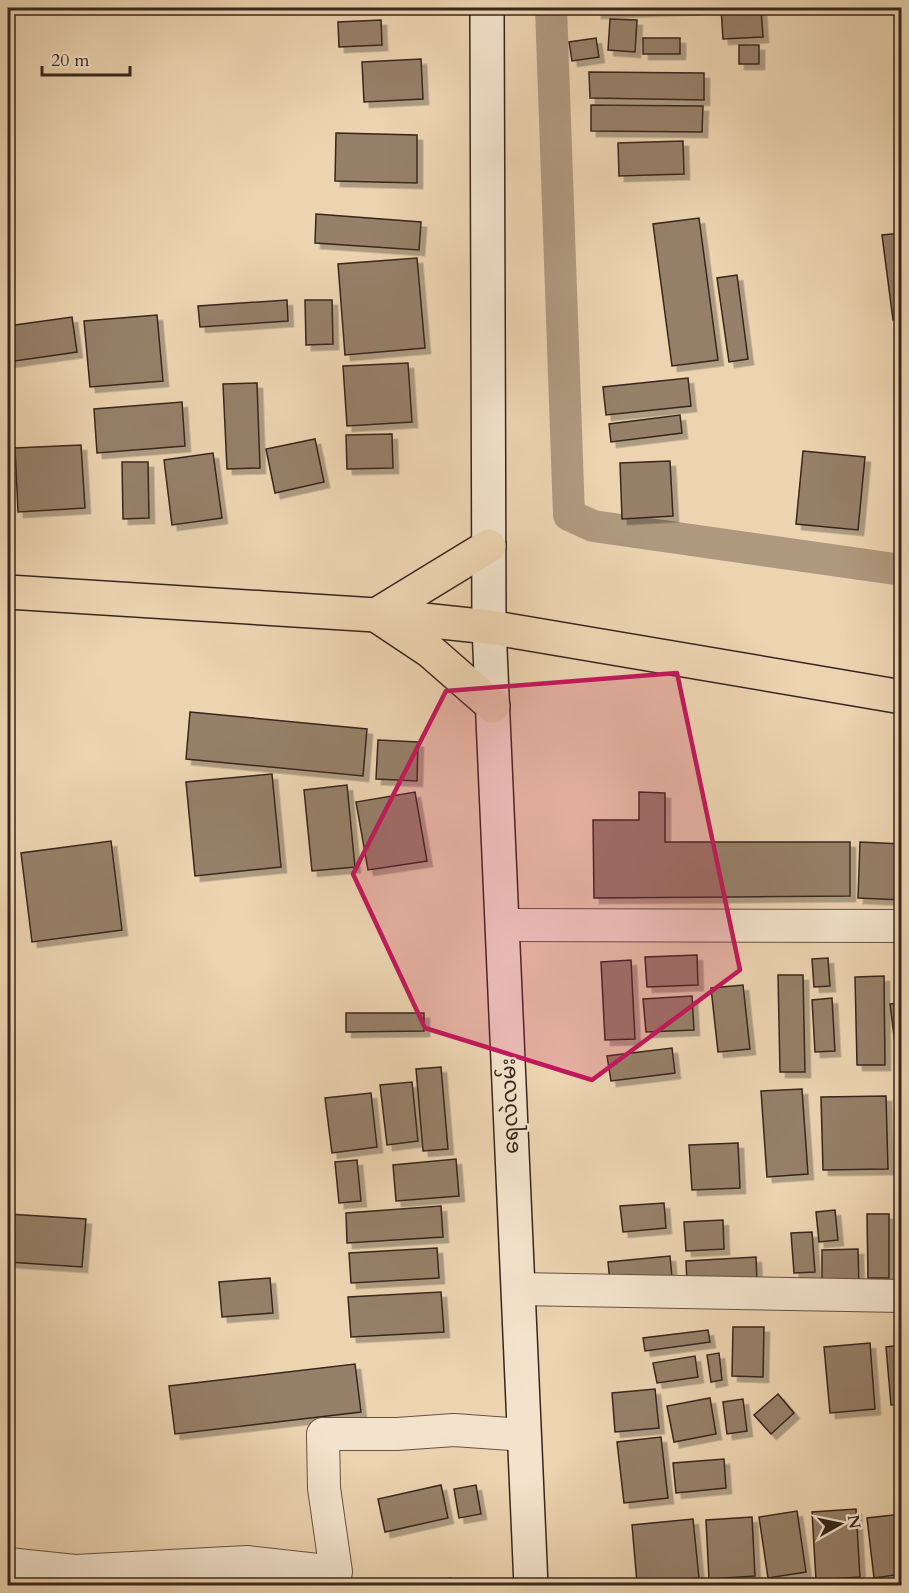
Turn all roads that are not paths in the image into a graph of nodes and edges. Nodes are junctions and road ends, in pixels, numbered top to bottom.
1 (488, 8) edge
2 (489, 546) junction
3 (8, 592) edge
4 (376, 615) junction
5 (489, 627) junction
6 (902, 697) edge
7 (493, 706) junction
8 (502, 925) junction
9 (902, 926) edge
10 (518, 1289) junction
11 (902, 1296) edge
12 (524, 1435) junction
13 (8, 1564) edge
14 (531, 1586) edge

1 - 2 main road, ရေလဲလမ်း
2 - 4 main road
2 - 5 main road, ရေလဲလမ်း
3 - 4 main road
4 - 5 main road
4 - 7 main road
5 - 6 main road
5 - 7 main road, ရေလဲလမ်း
7 - 8 main road, ရေလဲလမ်း
8 - 9 street
8 - 10 main road, ရေလဲလမ်း
10 - 11 street
10 - 12 main road, ရေလဲလမ်း
12 - 13 street
12 - 14 main road, ရေလဲလမ်း

